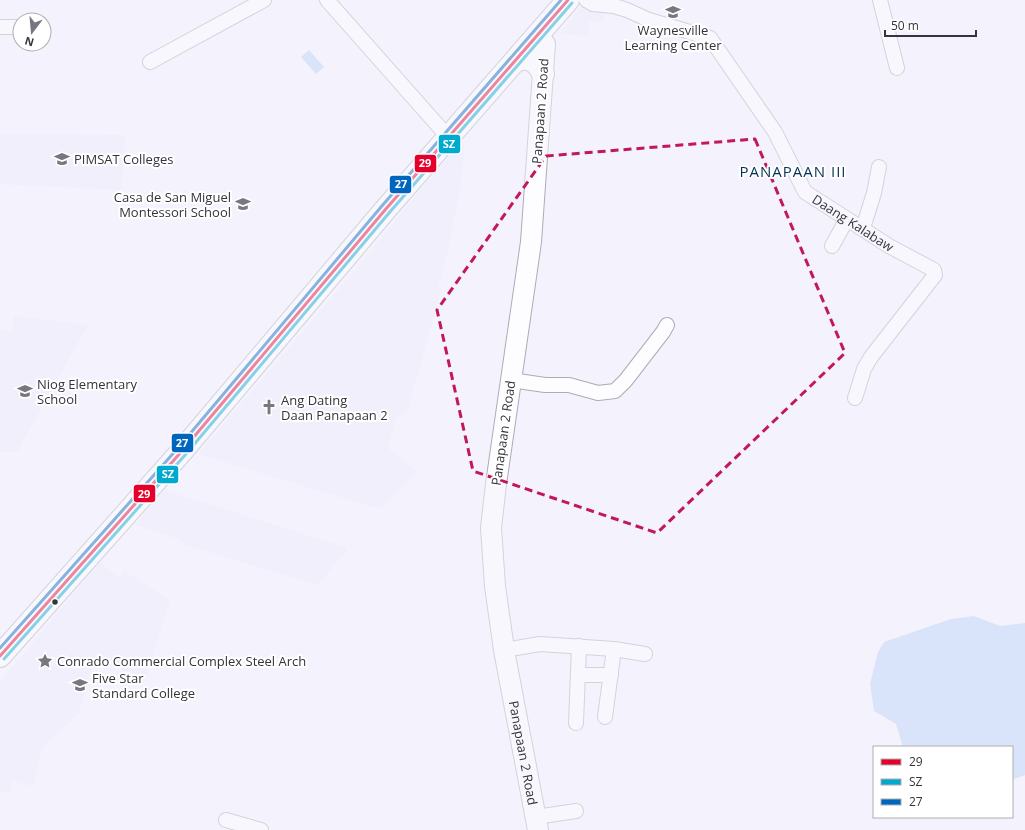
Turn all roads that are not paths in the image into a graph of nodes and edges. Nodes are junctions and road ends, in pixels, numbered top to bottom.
1 (264, 0) edge
2 (327, 0) edge
3 (586, 0) edge
4 (880, 0) edge
5 (563, 2) edge
6 (0, 27) edge
7 (12, 27) edge
8 (537, 36) junction
9 (150, 62) dead end
10 (513, 63) junction
11 (898, 68) dead end
12 (543, 74) junction
13 (449, 138) junction
14 (879, 167) dead end
15 (847, 219) junction
16 (863, 228) junction
17 (832, 246) dead end
18 (667, 325) dead end
19 (511, 380) junction
20 (855, 398) dead end
21 (579, 646) junction
22 (614, 648) junction
23 (504, 650) junction
24 (645, 654) dead end
25 (0, 656) edge
26 (579, 675) junction
27 (610, 675) junction
28 (605, 717) dead end
29 (576, 723) dead end
30 (576, 811) dead end
31 (226, 820) dead end
32 (537, 824) edge
33 (261, 830) edge

1 - 9 street
2 - 13 street
3 - 15 street, Daang Kalabaw
4 - 11 street
5 - 8 highway
6 - 7 street
8 - 10 highway
8 - 12 street, Panapaan 2 Road
10 - 12 highway
10 - 13 highway
12 - 19 street, Panapaan 2 Road
13 - 25 highway
14 - 16 street
15 - 16 street, Daang Kalabaw
15 - 17 street
16 - 20 street, Daang Kalabaw
18 - 19 street
19 - 23 street, Panapaan 2 Road
21 - 22 street
21 - 23 street
21 - 26 street
22 - 24 street
22 - 27 street
23 - 32 street, Panapaan 2 Road
26 - 27 street
26 - 29 street
27 - 28 street
30 - 32 street
31 - 33 street

